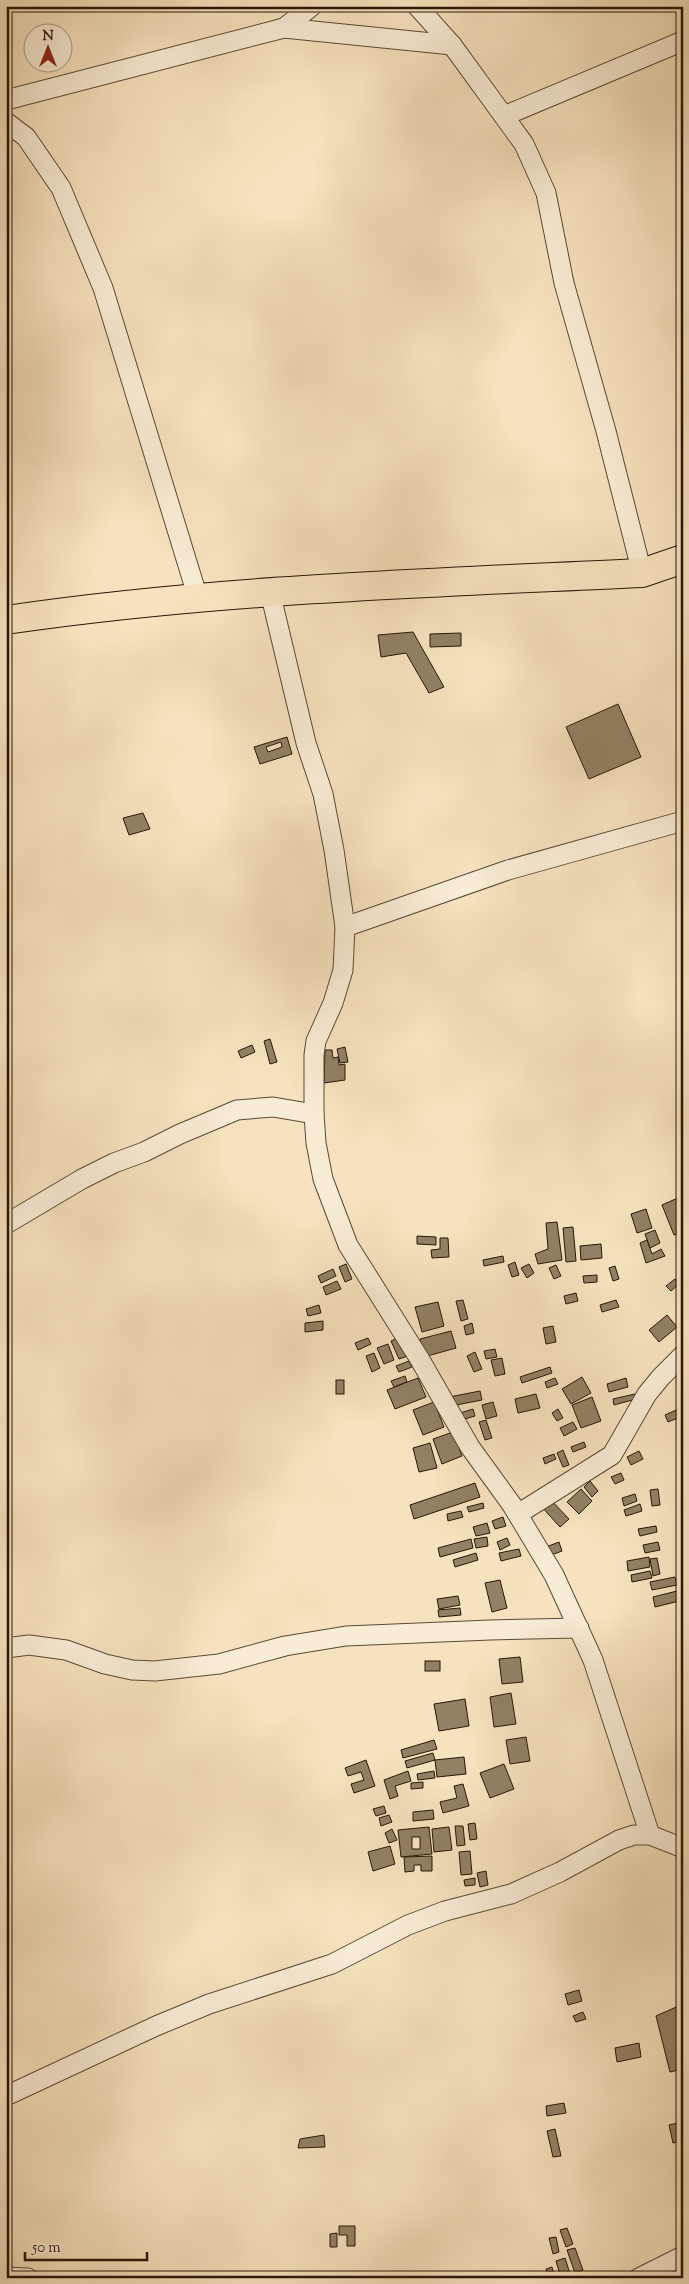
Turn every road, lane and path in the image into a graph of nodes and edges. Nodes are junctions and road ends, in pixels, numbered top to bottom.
1 (312, 6) edge
2 (417, 6) edge
3 (284, 28) junction
4 (683, 41) edge
5 (452, 44) junction
6 (6, 100) edge
7 (504, 116) junction
8 (6, 122) edge
9 (683, 559) edge
10 (642, 573) junction
11 (270, 592) junction
12 (198, 598) junction
13 (6, 620) edge
14 (683, 821) edge
15 (345, 927) junction
16 (314, 1114) junction
17 (6, 1224) edge
18 (683, 1356) edge
19 (518, 1514) junction
20 (578, 1628) junction
21 (6, 1648) edge
22 (650, 1835) junction
23 (683, 1848) edge
24 (6, 2096) edge
25 (683, 2256) edge
26 (6, 2277) edge
27 (28, 2278) edge
28 (639, 2278) edge

1 - 3 street
2 - 5 street
3 - 5 street
3 - 6 street
4 - 7 street
5 - 7 street
7 - 10 street
8 - 12 street
9 - 10 main road
10 - 11 main road
11 - 12 main road
11 - 15 street
12 - 13 main road
14 - 15 street
15 - 16 street
16 - 17 street
16 - 19 street
18 - 19 street
19 - 20 street
20 - 21 street
20 - 22 street
22 - 23 street
22 - 24 street
25 - 28 street
26 - 27 street

